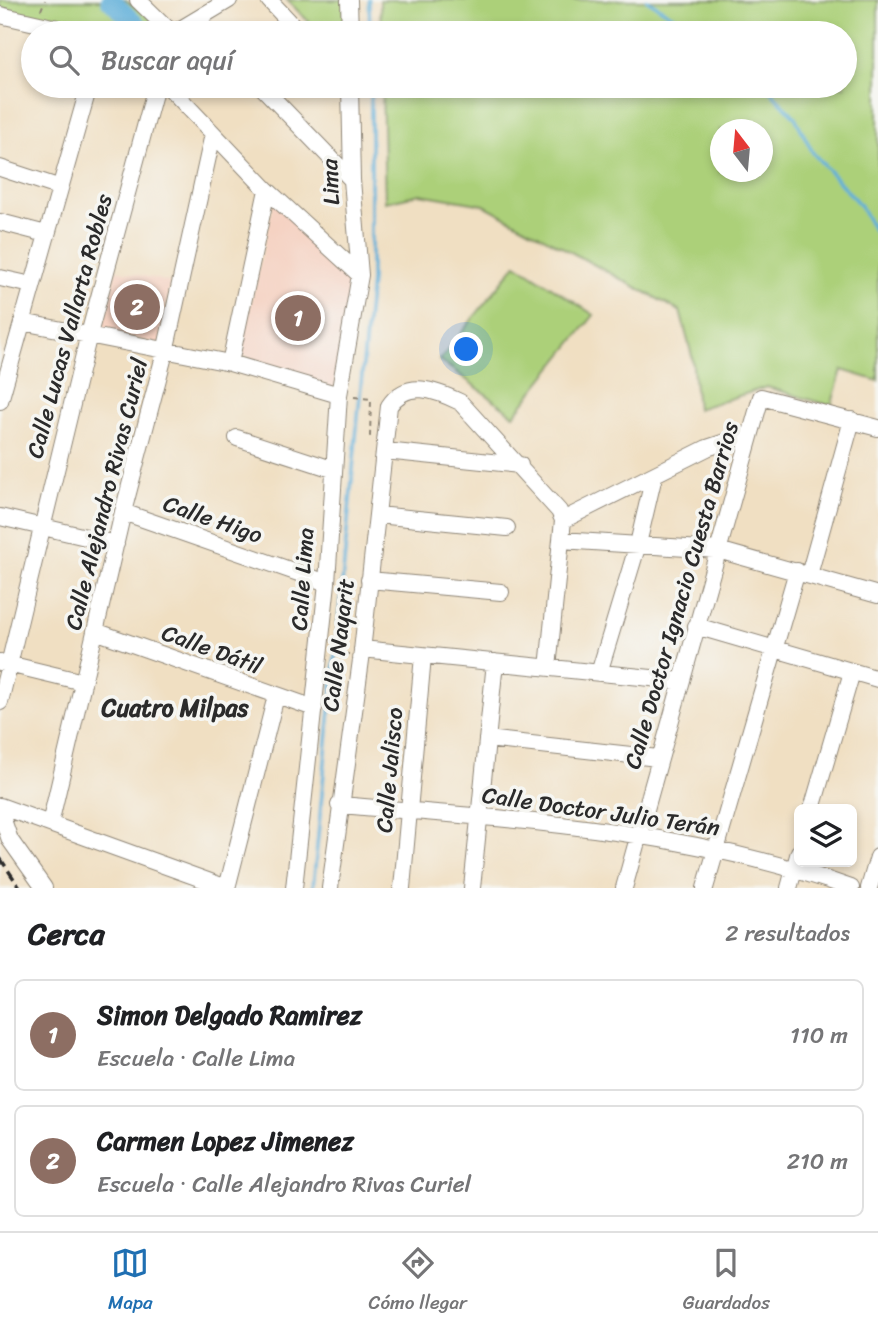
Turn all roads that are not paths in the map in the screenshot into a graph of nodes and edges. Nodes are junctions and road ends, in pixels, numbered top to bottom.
1 (138, 0) edge
2 (229, 0) edge
3 (269, 0) edge
4 (349, 0) edge
5 (0, 15) edge
6 (198, 20) edge
7 (26, 21) edge
8 (160, 21) edge
9 (289, 21) edge
10 (349, 21) edge
11 (85, 98) edge
12 (153, 98) edge
13 (179, 98) edge
14 (273, 98) edge
15 (350, 98) edge
16 (213, 134) junction
17 (0, 168) edge
18 (352, 180) junction
19 (58, 187) junction
20 (267, 190) junction
21 (0, 222) edge
22 (46, 234) junction
23 (359, 275) junction
24 (0, 278) edge
25 (32, 285) junction
26 (22, 323) junction
27 (0, 337) edge
28 (88, 338) junction
29 (17, 340) junction
30 (165, 352) junction
31 (230, 363) junction
32 (339, 395) junction
33 (0, 401) edge
34 (852, 419) junction
35 (878, 428) edge
36 (750, 434) junction
37 (237, 438) dead end
38 (385, 444) junction
39 (520, 465) junction
40 (332, 469) junction
41 (654, 475) junction
42 (123, 512) junction
43 (378, 515) junction
44 (0, 517) edge
45 (563, 520) junction
46 (41, 527) junction
47 (507, 528) dead end
48 (561, 540) junction
49 (116, 544) junction
50 (638, 544) junction
51 (718, 550) junction
52 (803, 573) junction
53 (369, 580) junction
54 (327, 583) junction
55 (501, 592) dead end
56 (878, 595) edge
57 (696, 626) junction
58 (95, 631) junction
59 (774, 650) junction
60 (362, 652) junction
61 (423, 656) junction
62 (495, 662) junction
63 (4, 663) edge
64 (548, 668) junction
65 (852, 672) junction
66 (599, 673) junction
67 (878, 679) edge
68 (681, 681) junction
69 (83, 682) junction
70 (276, 696) junction
71 (0, 702) edge
72 (314, 708) junction
73 (487, 739) junction
74 (658, 758) junction
75 (813, 804) edge
76 (339, 805) junction
77 (0, 809) edge
78 (408, 810) junction
79 (480, 817) junction
80 (50, 824) junction
81 (639, 835) junction
82 (717, 848) junction
83 (878, 857) edge
84 (794, 860) edge
85 (795, 867) edge
86 (810, 867) edge
87 (44, 888) edge
88 (227, 888) edge
89 (293, 888) edge
90 (330, 888) edge
91 (401, 888) edge
92 (472, 888) edge
93 (624, 888) edge
94 (705, 888) edge
95 (789, 888) edge
96 (851, 888) edge
97 (869, 888) edge

1 - 8 street
2 - 6 street
3 - 9 street
4 - 10 street
5 - 7 street
11 - 19 street
12 - 28 street, Calle Lucas Vallarta Robles
13 - 16 street
14 - 18 street
15 - 18 street, Lima
16 - 20 street
16 - 30 street, Calle Alejandro Rivas Curiel
17 - 19 street
18 - 23 street, Lima
19 - 22 street
20 - 23 street
20 - 31 street
21 - 22 street
22 - 25 street
23 - 32 street, Calle Lima
24 - 25 street
25 - 26 street
26 - 28 street
26 - 29 street
27 - 29 street
28 - 30 street
28 - 46 street, Calle Lucas Vallarta Robles
29 - 33 street
30 - 31 street
30 - 42 street, Calle Alejandro Rivas Curiel
31 - 32 street
32 - 40 street, Calle Lima
34 - 35 street
34 - 36 street, Calle Doctor Ignacio Cuesta Barrios
34 - 52 street
36 - 41 street
36 - 51 street, Calle Doctor Ignacio Cuesta Barrios
37 - 40 street
38 - 39 street
38 - 39 street, Calle Nayarit
38 - 43 street, Calle Nayarit
39 - 45 street
40 - 54 street, Calle Lima
41 - 45 street
41 - 50 street
42 - 49 street, Calle Alejandro Rivas Curiel
42 - 54 street, Calle Higo
43 - 47 street
43 - 53 street, Calle Nayarit
44 - 46 street
45 - 48 street
46 - 49 street
46 - 63 street, Calle Lucas Vallarta Robles
48 - 50 street
48 - 64 street
49 - 58 street, Calle Alejandro Rivas Curiel
50 - 51 street
50 - 66 street
51 - 52 street
51 - 57 street, Calle Doctor Ignacio Cuesta Barrios
52 - 56 street
52 - 59 street
53 - 55 street
53 - 60 street, Calle Nayarit
54 - 72 street, Calle Lima
57 - 59 street
57 - 68 street, Calle Doctor Ignacio Cuesta Barrios
58 - 69 street, Calle Alejandro Rivas Curiel
58 - 70 street, Calle Dátil
59 - 65 street
59 - 82 street
60 - 61 street
60 - 76 street, Calle Nayarit
61 - 62 street
61 - 78 street, Calle Jalisco
62 - 64 street
62 - 73 street
63 - 69 street
63 - 71 street, Calle Lucas Vallarta Robles
64 - 66 street
65 - 67 street
65 - 75 street
66 - 68 street
68 - 74 street, Calle Doctor Ignacio Cuesta Barrios
69 - 80 street, Calle Alejandro Rivas Curiel
70 - 72 street, Calle Dátil
70 - 88 street
72 - 89 street, Calle Lima
73 - 74 street
73 - 79 street
74 - 81 street, Calle Doctor Ignacio Cuesta Barrios
76 - 78 street, Calle Doctor Julio Terán
76 - 90 street, Calle Nayarit
77 - 80 street
77 - 87 street
78 - 79 street, Calle Doctor Julio Terán
78 - 91 street, Calle Jalisco
79 - 81 street, Calle Doctor Julio Terán
79 - 92 street
80 - 88 street
81 - 82 street, Calle Doctor Julio Terán
81 - 93 street, Calle Doctor Ignacio Cuesta Barrios
82 - 84 street, Calle Doctor Julio Terán
82 - 94 street
83 - 97 street
85 - 95 street
86 - 96 street, Calle Doctor Julio Terán

